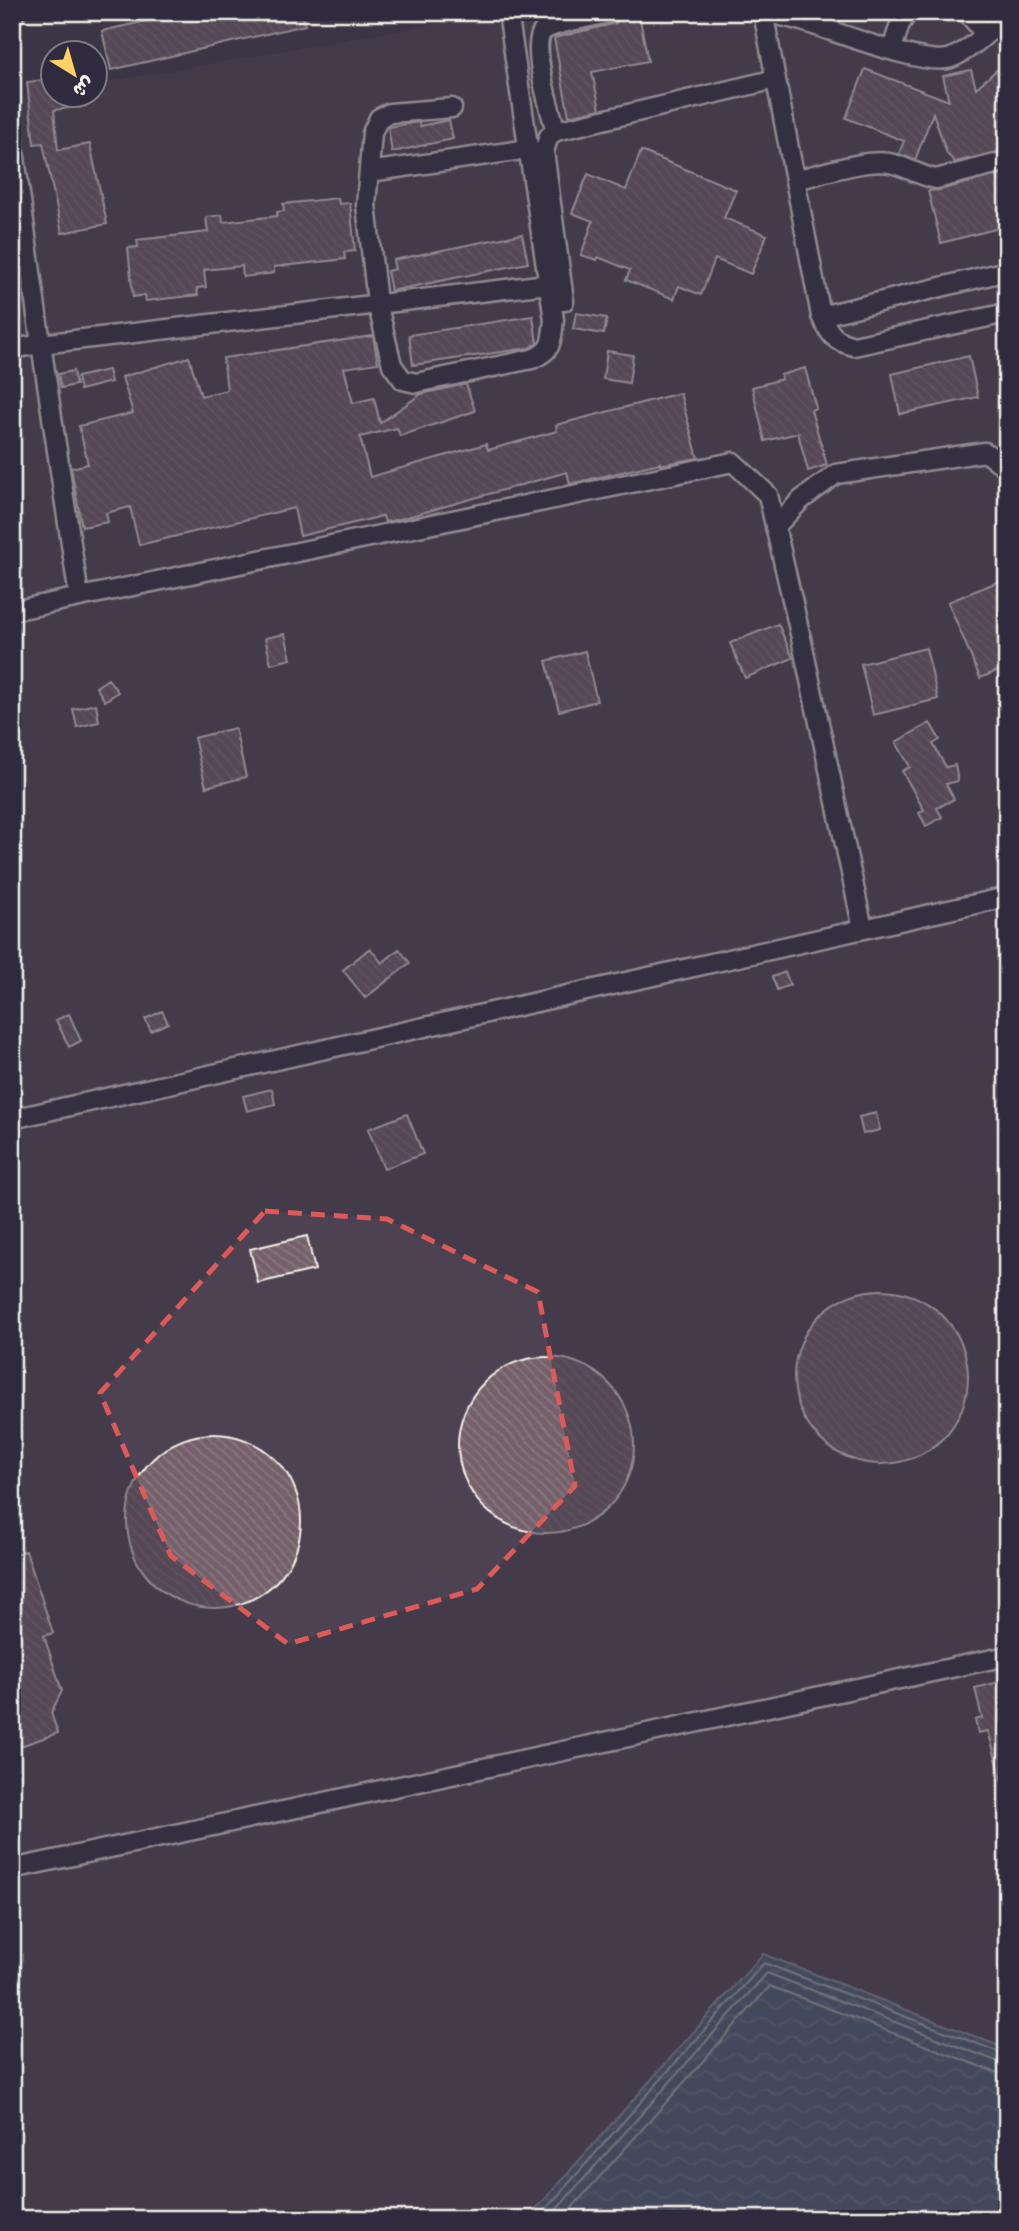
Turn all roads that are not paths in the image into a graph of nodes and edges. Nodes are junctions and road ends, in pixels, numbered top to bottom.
1 (508, 12) edge
2 (613, 12) edge
3 (763, 12) edge
4 (908, 12) edge
5 (967, 12) edge
6 (1007, 16) edge
7 (985, 34) junction
8 (892, 49) junction
9 (776, 79) junction
10 (452, 108) dead end
11 (556, 131) junction
12 (12, 136) edge
13 (529, 149) junction
14 (1007, 161) edge
15 (369, 172) junction
16 (795, 180) junction
17 (1007, 271) edge
18 (548, 284) junction
19 (565, 301) dead end
20 (377, 302) junction
21 (1007, 313) edge
22 (821, 316) junction
23 (41, 344) junction
24 (12, 349) edge
25 (1007, 468) edge
26 (775, 527) junction
27 (79, 597) junction
28 (12, 611) edge
29 (1007, 897) edge
30 (863, 929) junction
31 (12, 1119) edge
32 (1007, 1656) edge
33 (12, 1869) edge

1 - 13 lane
2 - 11 lane
3 - 8 lane
3 - 9 lane
4 - 8 lane
5 - 7 lane
6 - 7 lane
7 - 8 lane
9 - 11 lane
9 - 16 lane
10 - 15 lane
11 - 19 lane
12 - 23 lane
13 - 15 lane
13 - 18 lane
14 - 16 lane
15 - 20 lane
16 - 22 lane
17 - 22 lane
18 - 20 lane
18 - 20 lane
20 - 23 lane
21 - 22 lane
23 - 24 lane
23 - 27 lane
25 - 26 lane
26 - 27 lane
26 - 30 lane
27 - 28 lane
29 - 30 lane
30 - 31 lane
32 - 33 lane

